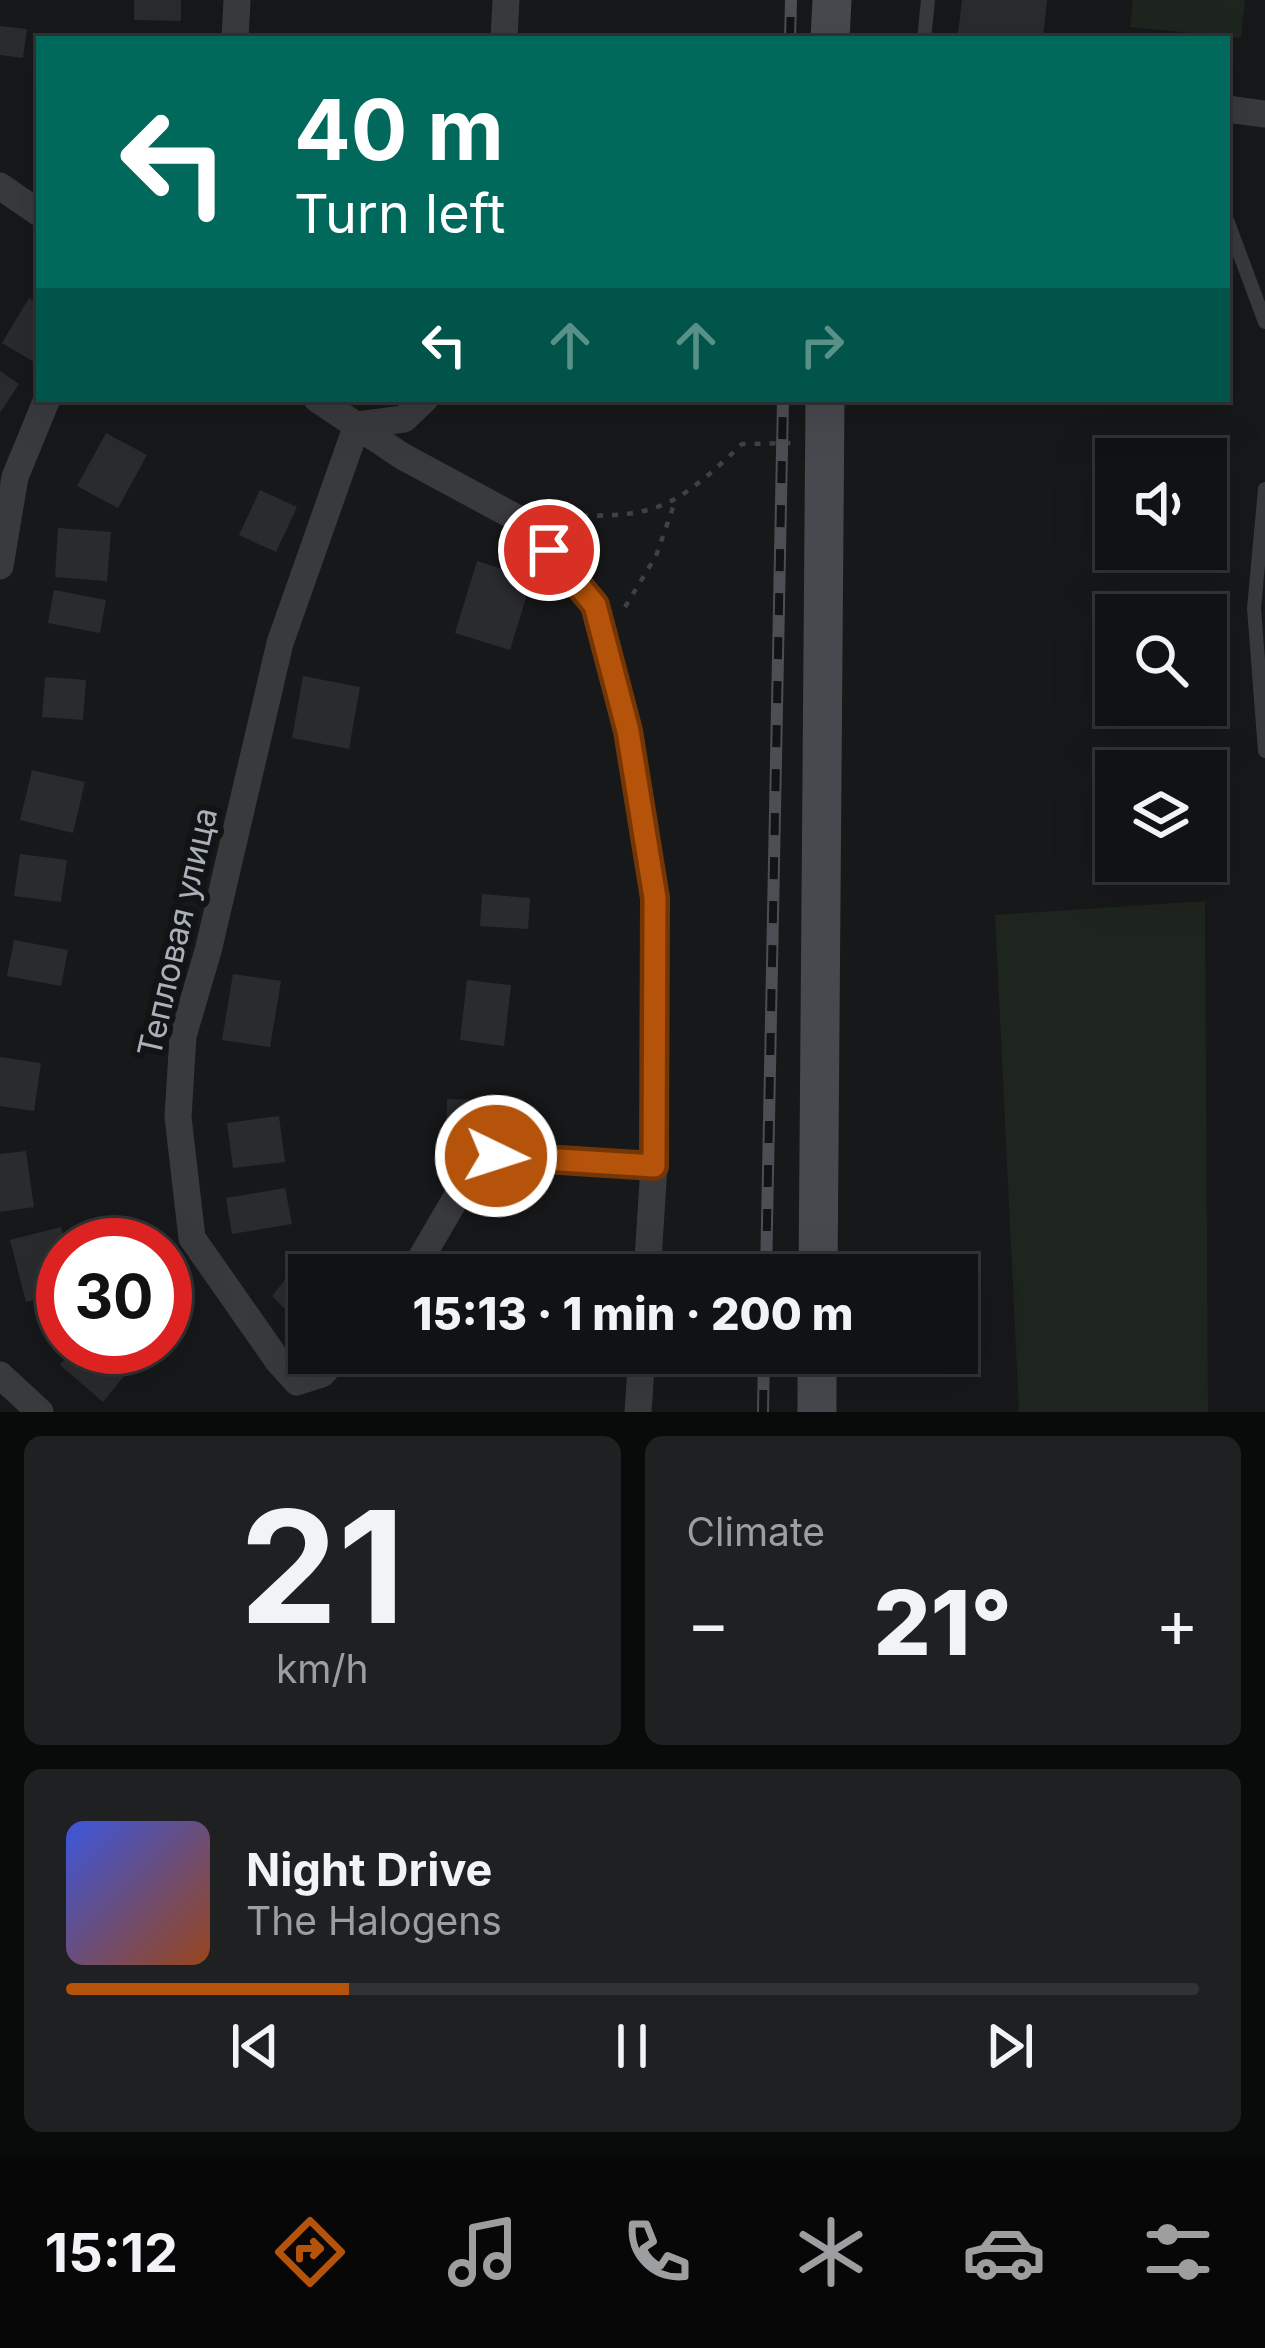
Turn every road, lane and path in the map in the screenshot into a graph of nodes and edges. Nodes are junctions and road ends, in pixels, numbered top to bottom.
1 (237, 0) edge
2 (506, 0) edge
3 (832, 0) edge
4 (928, 0) edge
5 (235, 36) edge
6 (504, 36) edge
7 (830, 36) edge
8 (924, 36) edge
9 (1230, 109) edge
10 (1265, 115) edge
11 (0, 186) edge
12 (36, 211) edge
13 (1230, 228) edge
14 (1265, 322) edge
15 (46, 402) edge
16 (322, 402) edge
17 (422, 402) edge
18 (825, 402) edge
19 (357, 425) junction
20 (800, 436) dead end
21 (1265, 489) edge
22 (676, 499) junction
23 (510, 514) junction
24 (1263, 534) edge
25 (0, 566) edge
26 (603, 637) junction
27 (1265, 751) edge
28 (654, 1166) junction
29 (423, 1254) edge
30 (648, 1254) edge
31 (818, 1254) edge
32 (288, 1372) edge
33 (290, 1374) edge
34 (319, 1374) edge
35 (641, 1374) edge
36 (818, 1374) edge
37 (0, 1376) edge
38 (40, 1412) edge
39 (638, 1412) edge
40 (817, 1412) edge

1 - 5 street
2 - 6 street
3 - 7 street
4 - 8 lane
9 - 10 street
11 - 12 street
13 - 14 lane
15 - 25 street
16 - 19 street
17 - 19 street
18 - 31 street
19 - 23 street
19 - 32 street, Тепловая улица
20 - 22 path
21 - 24 lane
22 - 23 path
22 - 26 path
23 - 26 street
24 - 27 lane
26 - 28 street
28 - 29 street
28 - 30 street
33 - 34 street, Тепловая улица
35 - 39 street
36 - 40 street
37 - 38 street

